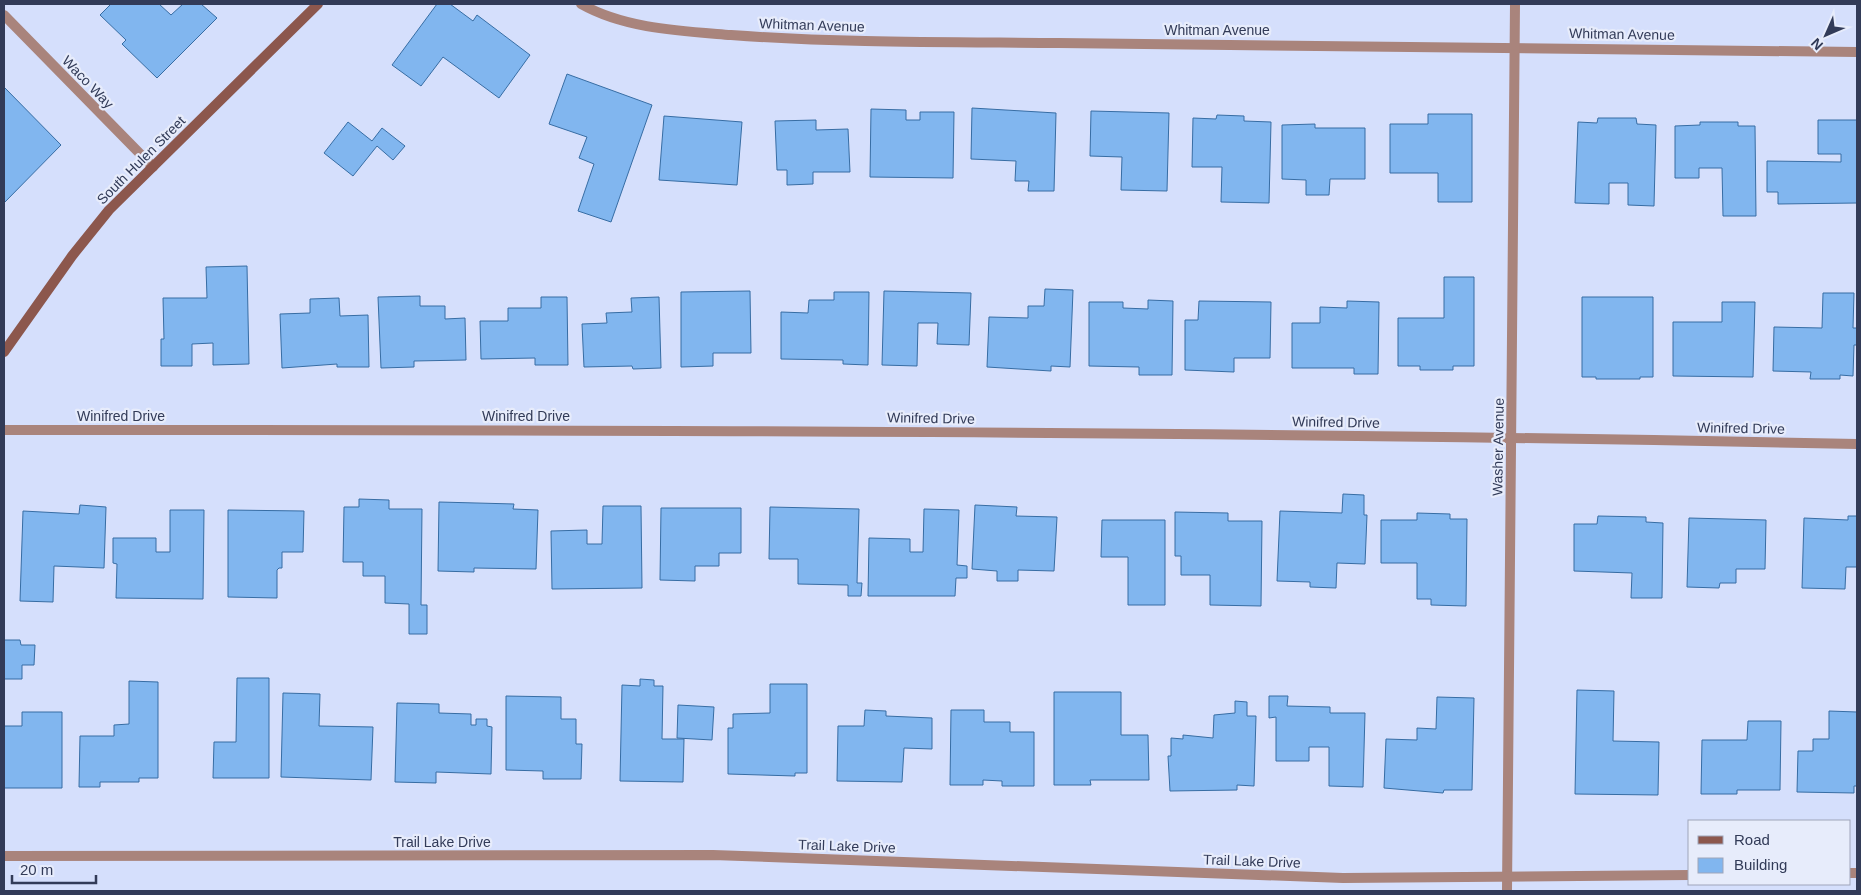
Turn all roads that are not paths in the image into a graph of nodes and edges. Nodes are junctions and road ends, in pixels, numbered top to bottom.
1 (318, 4) edge
2 (581, 4) edge
3 (1515, 4) edge
4 (4, 15) edge
5 (1515, 46) junction
6 (1857, 52) edge
7 (153, 167) junction
8 (4, 352) edge
9 (4, 430) edge
10 (1512, 437) junction
11 (1857, 444) edge
12 (4, 856) edge
13 (1688, 875) edge
14 (1507, 876) junction
15 (1507, 891) edge

1 - 7 main road, South Hulen Street
2 - 5 street, Whitman Avenue
3 - 5 street, Washer Avenue
4 - 7 street, Waco Way
5 - 6 street, Whitman Avenue
5 - 10 street, Washer Avenue
7 - 8 main road, South Hulen Street
9 - 10 street, Winifred Drive
10 - 11 street, Winifred Drive
10 - 14 street, Washer Avenue
12 - 14 street, Trail Lake Drive
13 - 14 street, Trail Lake Drive
14 - 15 street, Washer Avenue

